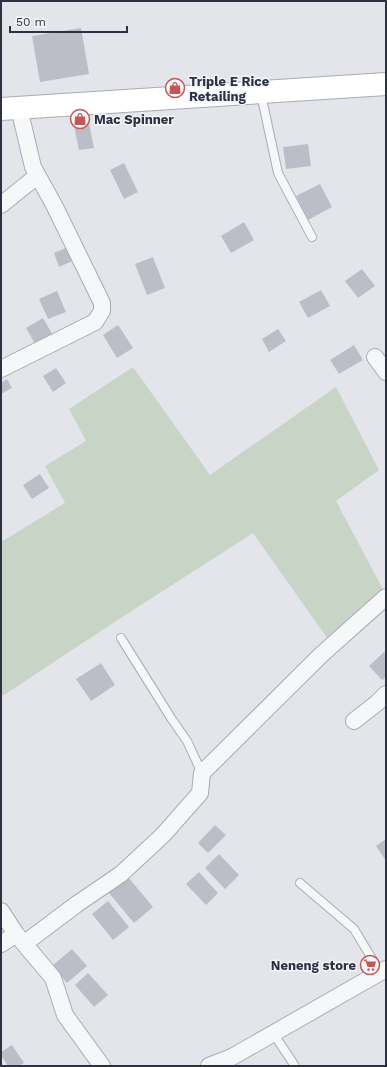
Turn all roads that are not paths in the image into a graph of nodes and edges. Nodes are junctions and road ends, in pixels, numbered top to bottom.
1 (386, 84) edge
2 (261, 93) junction
3 (10, 108) edge
4 (37, 176) junction
5 (1, 205) edge
6 (312, 237) dead end
7 (375, 357) dead end
8 (1, 369) edge
9 (386, 372) edge
10 (386, 597) edge
11 (121, 638) dead end
12 (386, 694) edge
13 (354, 721) dead end
14 (202, 773) junction
15 (300, 883) dead end
16 (1, 911) edge
17 (20, 938) junction
18 (1, 944) edge
19 (383, 970) edge
20 (273, 1033) junction
21 (234, 1062) edge
22 (102, 1066) edge
23 (209, 1066) edge
24 (295, 1066) edge

1 - 2 street
2 - 3 street
2 - 6 lane
3 - 4 street
4 - 5 street
4 - 8 street
7 - 9 street
10 - 14 street
11 - 14 lane
12 - 13 street
14 - 17 street
15 - 19 lane
16 - 17 street
17 - 18 street
17 - 22 street
19 - 20 street
20 - 21 street
20 - 24 lane
21 - 23 street

